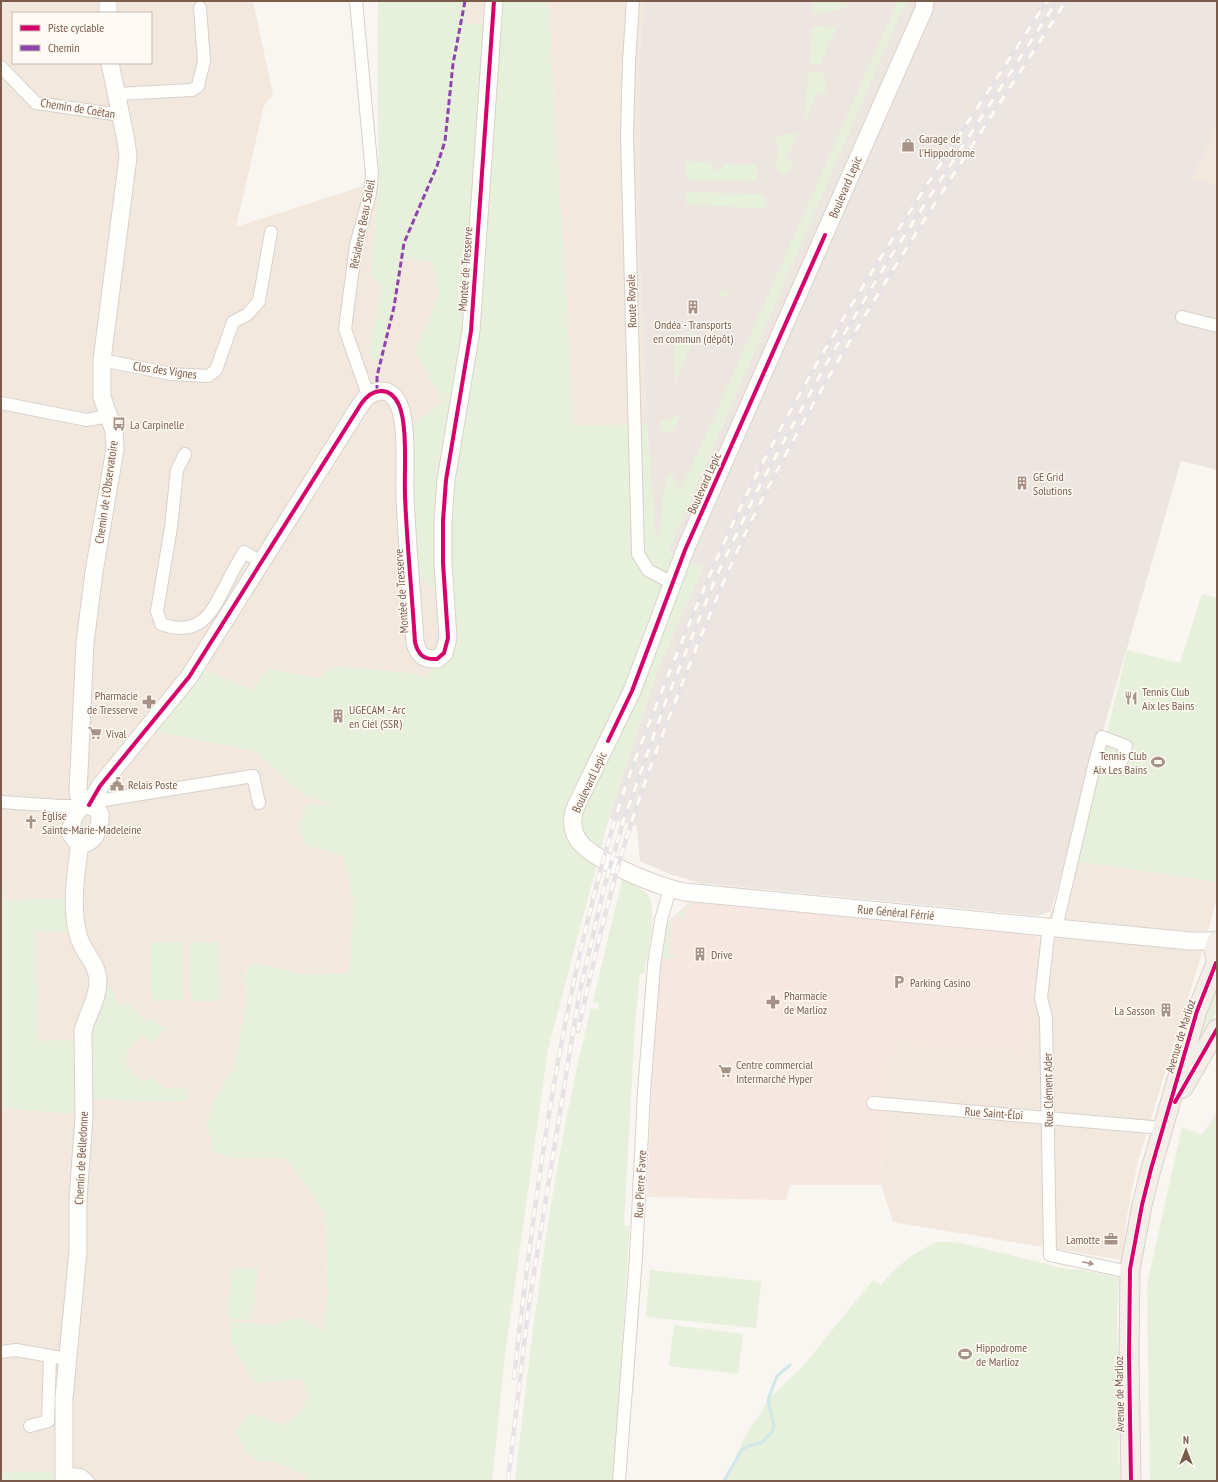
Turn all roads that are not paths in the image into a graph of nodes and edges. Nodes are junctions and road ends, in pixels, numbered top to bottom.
1 (108, 1) edge
2 (356, 1) edge
3 (494, 1) edge
4 (633, 1) edge
5 (927, 4) edge
6 (200, 8) dead end
7 (108, 12) edge
8 (110, 64) edge
9 (1, 67) edge
10 (117, 94) junction
11 (121, 115) junction
12 (271, 232) dead end
13 (1182, 317) dead end
14 (1217, 326) edge
15 (102, 360) junction
16 (368, 395) junction
17 (1, 403) edge
18 (108, 416) junction
19 (185, 454) dead end
20 (261, 562) junction
21 (672, 584) junction
22 (1095, 762) dead end
23 (1, 802) edge
24 (259, 803) dead end
25 (80, 808) junction
26 (80, 843) junction
27 (607, 861) joint
28 (670, 889) junction
29 (1052, 927) junction
30 (1216, 953) edge
31 (1217, 1029) edge
32 (873, 1103) dead end
33 (1049, 1118) junction
34 (1165, 1122) junction
35 (1134, 1249) junction
36 (1129, 1272) junction
37 (1129, 1306) junction
38 (1, 1352) edge
39 (50, 1356) junction
40 (67, 1359) junction
41 (30, 1426) dead end
42 (64, 1478) edge
43 (88, 1481) edge
44 (619, 1481) edge
45 (1132, 1481) edge

1 - 7 street
2 - 16 street, Résidence Beau Soleil
3 - 16 street, Montée de Tresserve
4 - 21 street, Route Royale
5 - 21 street, Boulevard Lepic
6 - 10 street
8 - 10 street, Chemin de l'Observatoire
9 - 11 street, Chemin de Coëtan
10 - 11 street, Chemin de l'Observatoire
11 - 15 street, Chemin de l'Observatoire
12 - 15 street, Clos des Vignes
13 - 14 street
15 - 18 street, Chemin de l'Observatoire
16 - 20 street
17 - 18 street
18 - 25 street, Chemin de l'Observatoire
19 - 20 street
20 - 25 street
21 - 27 street, Boulevard Lepic
22 - 29 street, Rue Clément Ader
23 - 25 street
24 - 25 street
25 - 26 street
25 - 26 street, Chemin de l'Observatoire
26 - 40 street, Chemin de Belledonne
27 - 28 street, Rue Général Férrié
28 - 29 street, Rue Général Férrié
28 - 44 street, Rue Pierre Favre
29 - 30 street, Rue Général Férrié
29 - 33 street, Rue Clément Ader
30 - 34 main road, Avenue de Marlioz
31 - 34 main road, Avenue de Marlioz
32 - 33 street, Rue Saint-Éloi
33 - 34 street, Rue Saint-Éloi
33 -> 36 street, Rue Clément Ader
34 - 35 main road, Avenue de Marlioz
35 - 36 main road, Avenue de Marlioz
35 - 37 main road, Avenue de Marlioz
36 - 37 main road, Avenue de Marlioz
37 - 45 main road, Avenue de Marlioz
38 - 39 street
39 - 40 street
39 - 41 street
40 - 42 street, Chemin de Belledonne
42 - 43 street

